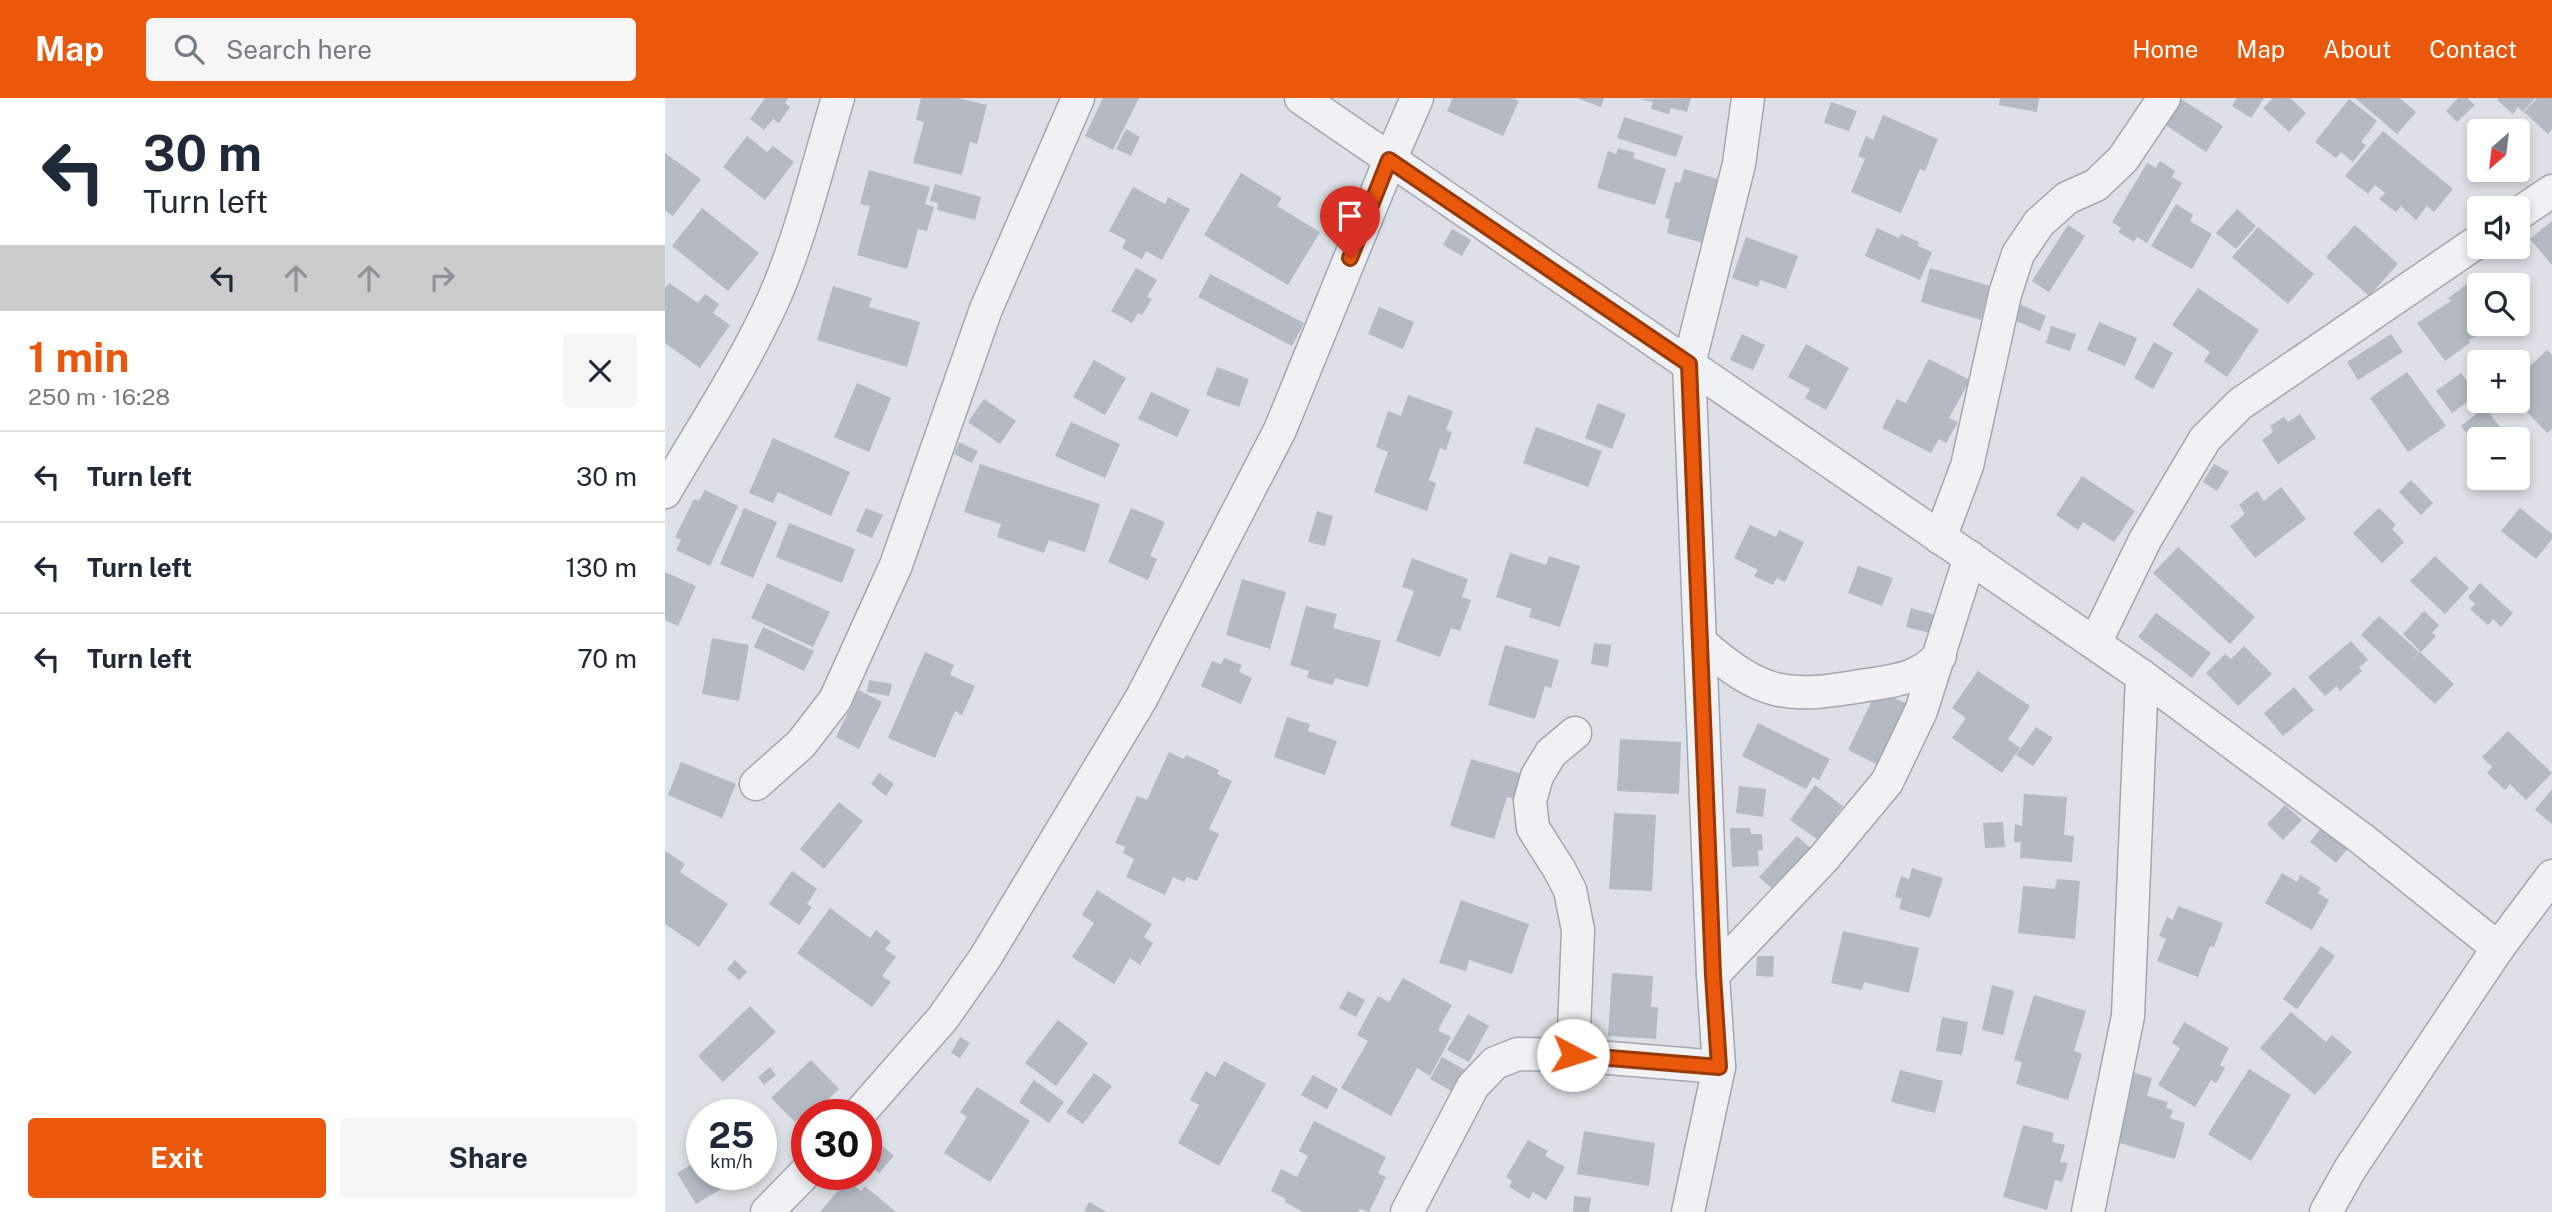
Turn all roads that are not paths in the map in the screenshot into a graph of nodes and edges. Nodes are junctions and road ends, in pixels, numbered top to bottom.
1 (838, 98) edge
2 (1078, 98) edge
3 (1301, 98) edge
4 (1417, 98) edge
5 (1748, 98) edge
6 (2164, 98) edge
7 (1389, 160) junction
8 (2552, 191) edge
9 (2530, 206) edge
10 (2467, 249) edge
11 (1689, 364) junction
12 (665, 492) edge
13 (1940, 538) junction
14 (1970, 557) junction
15 (1700, 642) junction
16 (2095, 643) junction
17 (1940, 656) junction
18 (2142, 676) junction
19 (1575, 733) dead end
20 (755, 784) dead end
21 (2552, 876) edge
22 (2498, 948) junction
23 (1713, 975) junction
24 (1573, 1055) junction
25 (1719, 1067) junction
26 (872, 1099) edge
27 (791, 1187) edge
28 (767, 1212) edge
29 (1407, 1212) edge
30 (1688, 1212) edge
31 (2088, 1212) edge
32 (2326, 1212) edge

1 - 12 street
2 - 20 street
3 - 7 street
4 - 7 street
5 - 11 street
6 - 13 street
7 - 11 street
7 - 26 street
8 - 9 street
10 - 16 street
11 - 13 street
11 - 15 street
13 - 14 street
14 - 16 street
14 - 17 street
15 - 17 street
15 - 23 street
16 - 18 street
17 - 23 street
18 - 22 street
18 - 31 street
19 - 24 street
21 - 22 street
22 - 32 street
23 - 25 street
24 - 25 street
24 - 29 street
25 - 30 street
27 - 28 street

